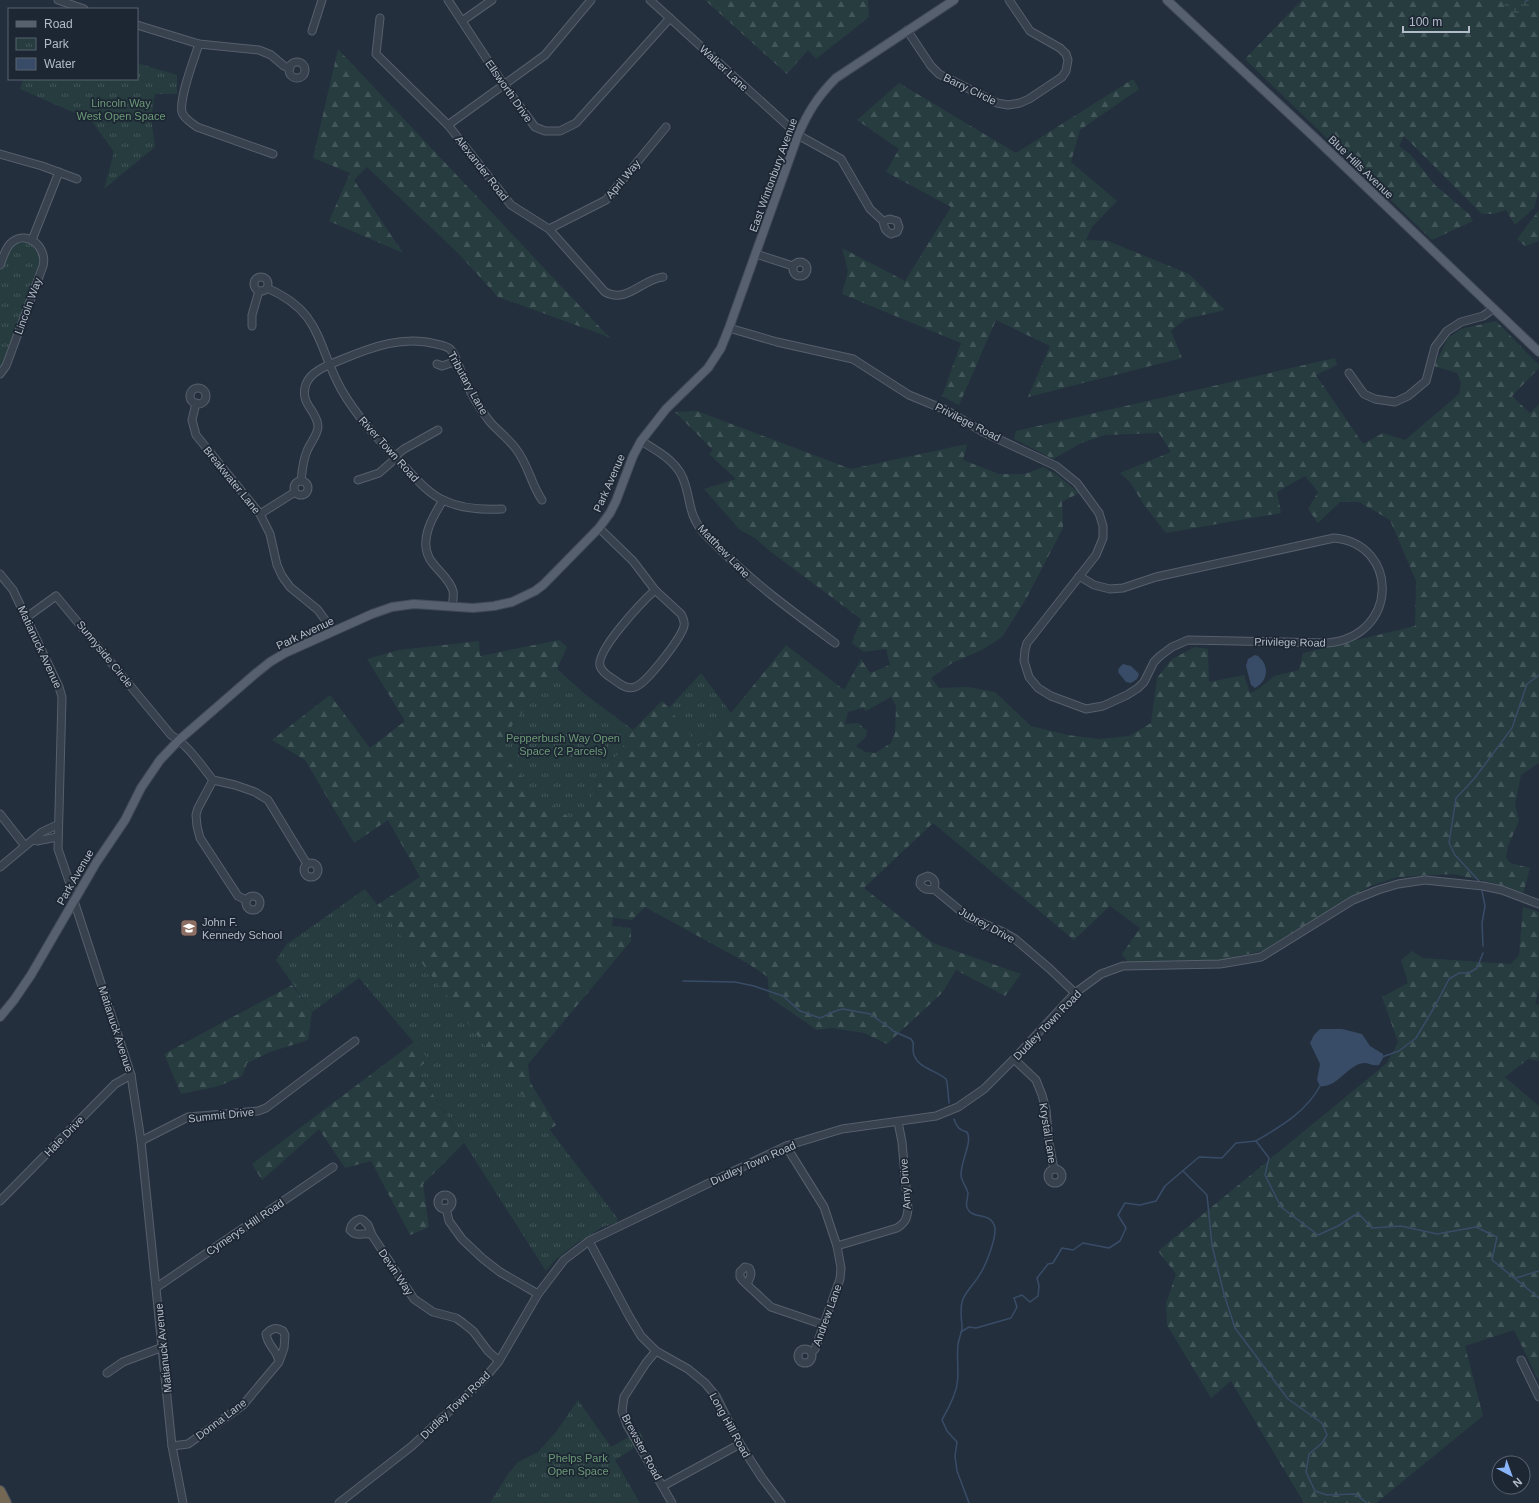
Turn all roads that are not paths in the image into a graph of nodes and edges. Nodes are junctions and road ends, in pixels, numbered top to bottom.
1 (58, 0) edge
2 (322, 0) edge
3 (448, 0) edge
4 (492, 0) edge
5 (591, 0) edge
6 (650, 0) edge
7 (954, 0) edge
8 (1010, 0) edge
9 (1167, 0) edge
10 (75, 3) edge
11 (380, 18) dead end
12 (670, 18) junction
13 (462, 21) junction
14 (138, 25) edge
15 (907, 30) junction
16 (312, 31) dead end
17 (199, 44) junction
18 (290, 68) dead end
19 (504, 85) junction
20 (448, 125) junction
21 (666, 127) dead end
22 (798, 135) junction
23 (0, 154) edge
24 (273, 154) dead end
25 (59, 172) junction
26 (77, 179) dead end
27 (883, 221) dead end
28 (549, 229) junction
29 (32, 240) junction
30 (756, 254) junction
31 (0, 265) edge
32 (793, 266) dead end
33 (663, 277) dead end
34 (267, 288) junction
35 (259, 291) junction
36 (1493, 309) junction
37 (252, 326) dead end
38 (730, 328) junction
39 (1539, 352) edge
40 (457, 361) junction
41 (330, 364) junction
42 (437, 364) dead end
43 (1349, 373) dead end
44 (0, 374) edge
45 (689, 388) joint
46 (196, 403) dead end
47 (438, 430) dead end
48 (641, 441) junction
49 (395, 457) junction
50 (358, 480) dead end
51 (302, 481) junction
52 (295, 492) junction
53 (442, 500) junction
54 (542, 500) dead end
55 (502, 509) dead end
56 (260, 514) junction
57 (599, 528) junction
58 (0, 574) edge
59 (1079, 576) junction
60 (655, 590) junction
61 (452, 606) junction
62 (26, 617) junction
63 (333, 631) junction
64 (835, 643) dead end
65 (179, 740) junction
66 (213, 780) junction
67 (0, 814) edge
68 (57, 825) junction
69 (57, 837) junction
70 (33, 840) junction
71 (25, 846) junction
72 (307, 864) dead end
73 (0, 867) edge
74 (934, 889) dead end
75 (246, 900) dead end
76 (74, 901) junction
77 (1539, 904) edge
78 (1075, 993) junction
79 (0, 1017) edge
80 (355, 1041) dead end
81 (1014, 1059) junction
82 (131, 1076) junction
83 (898, 1122) junction
84 (141, 1141) junction
85 (786, 1146) junction
86 (333, 1167) dead end
87 (1054, 1169) dead end
88 (0, 1201) edge
89 (446, 1208) dead end
90 (372, 1235) dead end
91 (589, 1241) junction
92 (837, 1246) junction
93 (747, 1284) dead end
94 (157, 1287) junction
95 (538, 1294) junction
96 (824, 1325) junction
97 (163, 1347) junction
98 (656, 1350) junction
99 (812, 1352) dead end
100 (1521, 1360) dead end
101 (279, 1362) dead end
102 (499, 1362) junction
103 (107, 1373) dead end
104 (1539, 1397) edge
105 (740, 1444) junction
106 (172, 1446) junction
107 (663, 1486) junction
108 (0, 1492) edge
109 (0, 1499) edge
110 (5, 1503) edge
111 (183, 1503) edge
112 (339, 1503) edge
113 (672, 1503) edge
114 (781, 1503) edge

1 - 10 street
2 - 16 street
3 - 13 street, Ellsworth Drive
4 - 13 street
5 - 19 street
6 - 12 street, Walker Lane
7 - 15 main road, East Wintonbury Avenue
8 - 15 street, Barry Circle
9 - 36 main road, Blue Hills Avenue
11 - 20 street, Alexander Road
12 - 19 street, Ellsworth Drive
12 - 22 street, Walker Lane
13 - 19 street, Ellsworth Drive
14 - 17 street
15 - 22 main road, East Wintonbury Avenue
17 - 18 street
17 - 24 street
19 - 20 street
20 - 28 street, Alexander Road
21 - 28 street, April Way
22 - 27 street, Walker Lane
22 - 30 main road, East Wintonbury Avenue
23 - 25 street
25 - 26 street
25 - 29 street
28 - 33 street, Alexander Road
29 - 31 street
29 - 44 street, Lincoln Way
30 - 32 street
30 - 38 main road, East Wintonbury Avenue
34 - 35 street
34 - 35 street, River Town Road
34 - 41 street, River Town Road
35 - 37 street
36 - 39 main road, Blue Hills Avenue
36 - 43 street
38 - 45 main road, East Wintonbury Avenue
38 - 59 street, Privilege Road
40 - 41 street, Tributary Lane
40 - 42 street
40 - 54 street, Tributary Lane
41 - 49 street, River Town Road
41 - 51 street, Tributary Lane
45 - 48 main road, Park Avenue
46 - 56 street, Breakwater Lane
47 - 49 street
48 - 57 main road, Park Avenue
48 - 64 street, Matthew Lane
49 - 50 street
49 - 53 street, River Town Road
51 - 52 street
51 - 52 street
52 - 56 street
53 - 55 street, River Town Road
53 - 61 street
56 - 63 street, Breakwater Lane
57 - 60 street
57 - 61 main road, Park Avenue
58 - 62 street, Matianuck Avenue
59 - 59 street, Privilege Road
60 - 60 street
61 - 63 main road, Park Avenue
62 - 65 street, Sunnyside Circle
62 - 68 street, Matianuck Avenue
63 - 65 main road, Park Avenue
65 - 66 street
65 - 76 main road, Park Avenue
66 - 72 street
66 - 75 street
67 - 71 street
68 - 69 street, Matianuck Avenue
68 - 70 street
69 - 70 street
69 - 76 street, Matianuck Avenue
70 - 71 street
71 - 73 street
74 - 78 street, Jubrey Drive
76 - 79 main road, Park Avenue
76 - 82 street, Matianuck Avenue
77 - 78 street, Dudley Town Road
78 - 81 street, Dudley Town Road
80 - 84 street, Summit Drive
81 - 83 street, Dudley Town Road
81 - 87 street, Krystal Lane
82 - 84 street, Matianuck Avenue
82 - 88 street, Hale Drive
83 - 85 street, Dudley Town Road
83 - 92 street, Amy Drive
84 - 94 street, Matianuck Avenue
85 - 91 street, Dudley Town Road
85 - 92 street, Andrew Lane
86 - 94 street, Cymerys Hill Road
89 - 95 street
90 - 102 street, Devin Way
91 - 95 street, Dudley Town Road
91 - 98 street, Long Hill Road
92 - 96 street, Andrew Lane
93 - 96 street
94 - 97 street, Matianuck Avenue
95 - 102 street, Dudley Town Road
96 - 99 street, Andrew Lane
97 - 103 street
97 - 106 street, Matianuck Avenue
98 - 105 street, Long Hill Road
98 - 107 street, Brewster Road
100 - 104 street
101 - 106 street, Donna Lane
102 - 112 street, Dudley Town Road
105 - 107 street
105 - 114 street, Long Hill Road
106 - 111 street, Matianuck Avenue
107 - 113 street, Brewster Road
108 - 110 highway
109 - 110 highway

